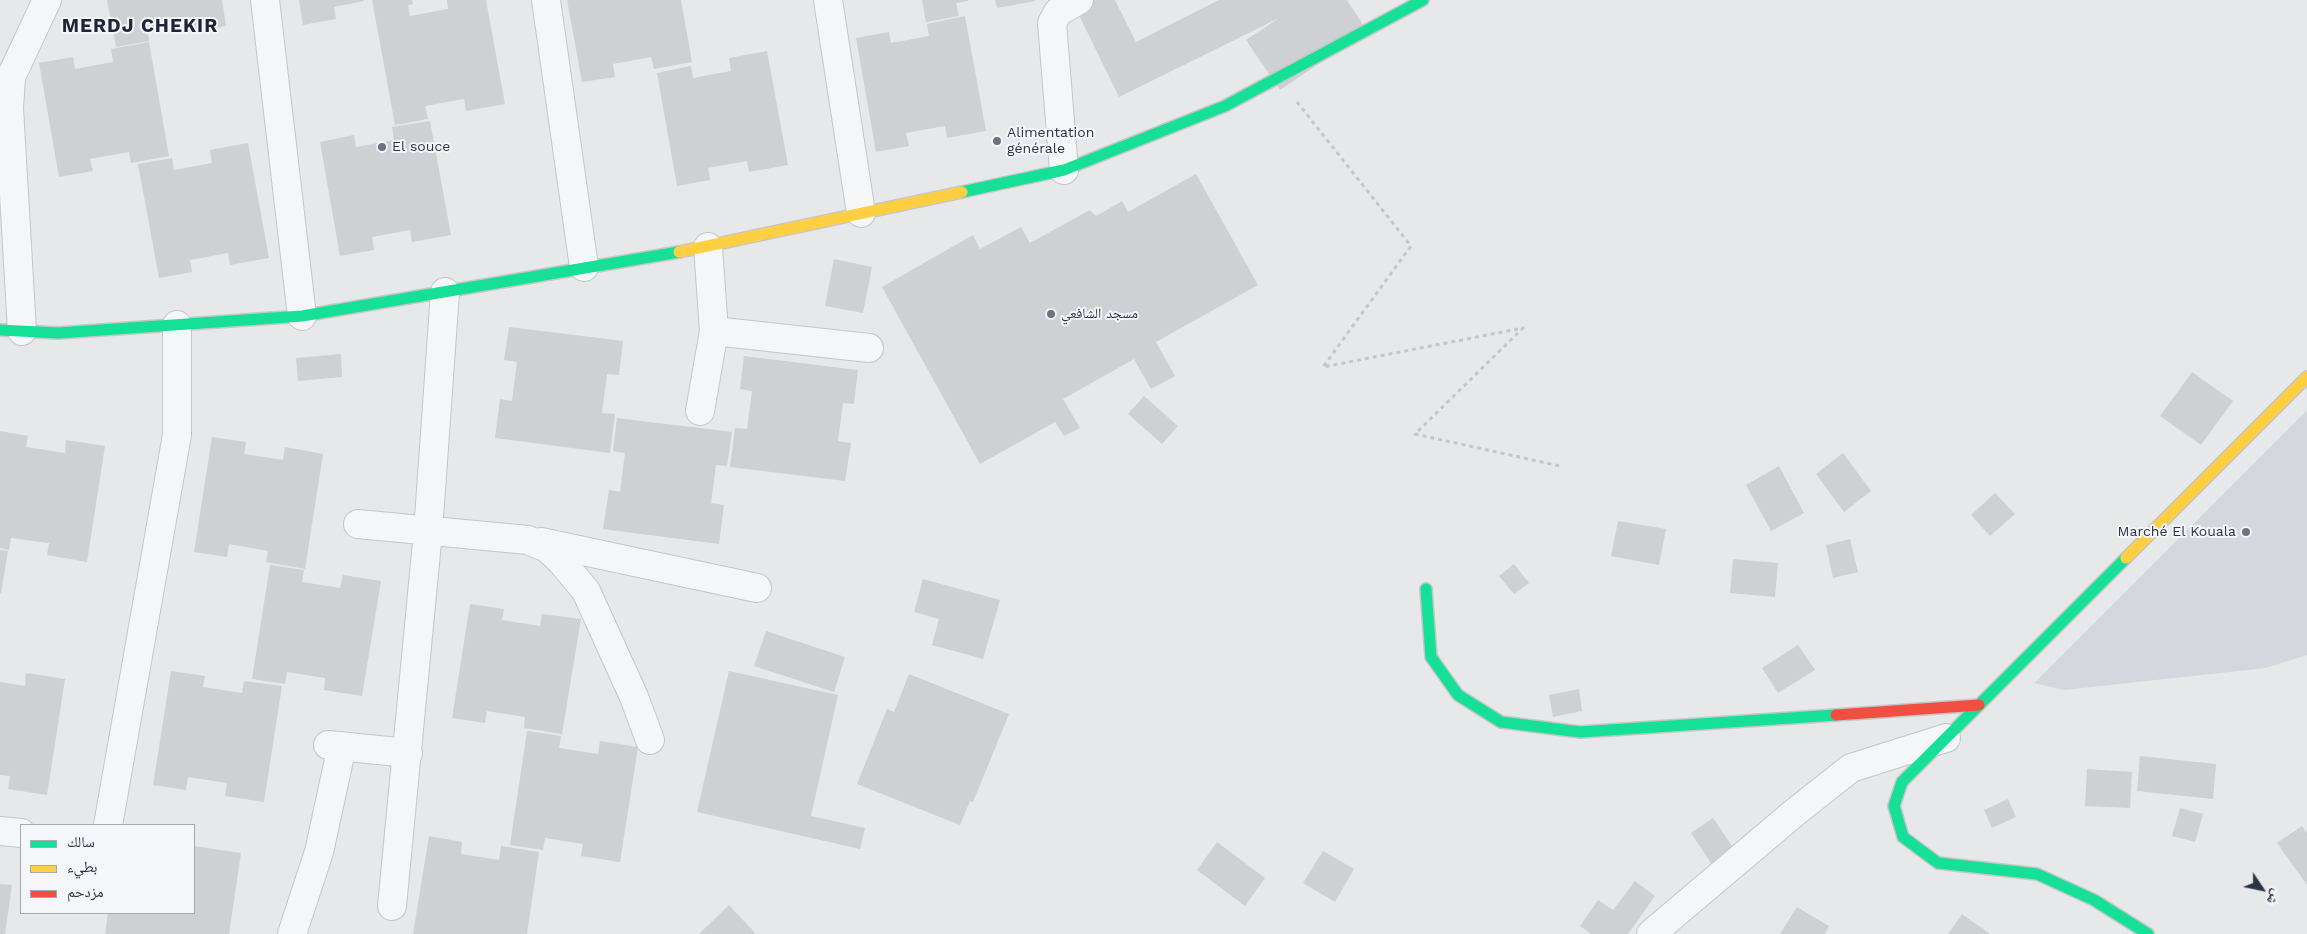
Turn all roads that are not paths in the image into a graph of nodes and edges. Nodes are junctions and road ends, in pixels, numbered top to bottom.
1 (47, 0) edge
2 (265, 0) edge
3 (546, 0) edge
4 (828, 0) edge
5 (1079, 0) edge
6 (1418, 1) edge
7 (1064, 170) junction
8 (861, 213) junction
9 (708, 247) junction
10 (584, 267) junction
11 (445, 292) junction
12 (302, 316) junction
13 (177, 325) junction
14 (11, 330) edge
15 (714, 331) junction
16 (869, 348) dead end
17 (2307, 377) edge
18 (700, 411) dead end
19 (358, 524) dead end
20 (428, 532) junction
21 (528, 540) junction
22 (757, 588) dead end
23 (1426, 589) dead end
24 (1979, 705) junction
25 (1946, 738) junction
26 (650, 740) dead end
27 (408, 753) junction
28 (108, 824) edge
29 (0, 830) edge
30 (20, 833) edge
31 (392, 906) dead end
32 (292, 934) edge
33 (1651, 934) edge
34 (2148, 934) edge

1 - 14 street
2 - 12 street
3 - 10 street
4 - 8 street
5 - 7 street
6 - 7 street
7 - 8 street
8 - 9 street
9 - 10 street
9 - 15 street
10 - 11 street
11 - 12 street
11 - 20 street
12 - 13 street
13 - 14 street
13 - 28 street
15 - 16 street
15 - 18 street
17 - 24 street
19 - 20 street
20 - 21 street
20 - 27 street
21 - 22 street
21 - 26 street
23 - 24 street
24 - 25 street
25 - 33 street
25 - 34 street
27 - 31 street
27 - 32 street
29 - 30 street

